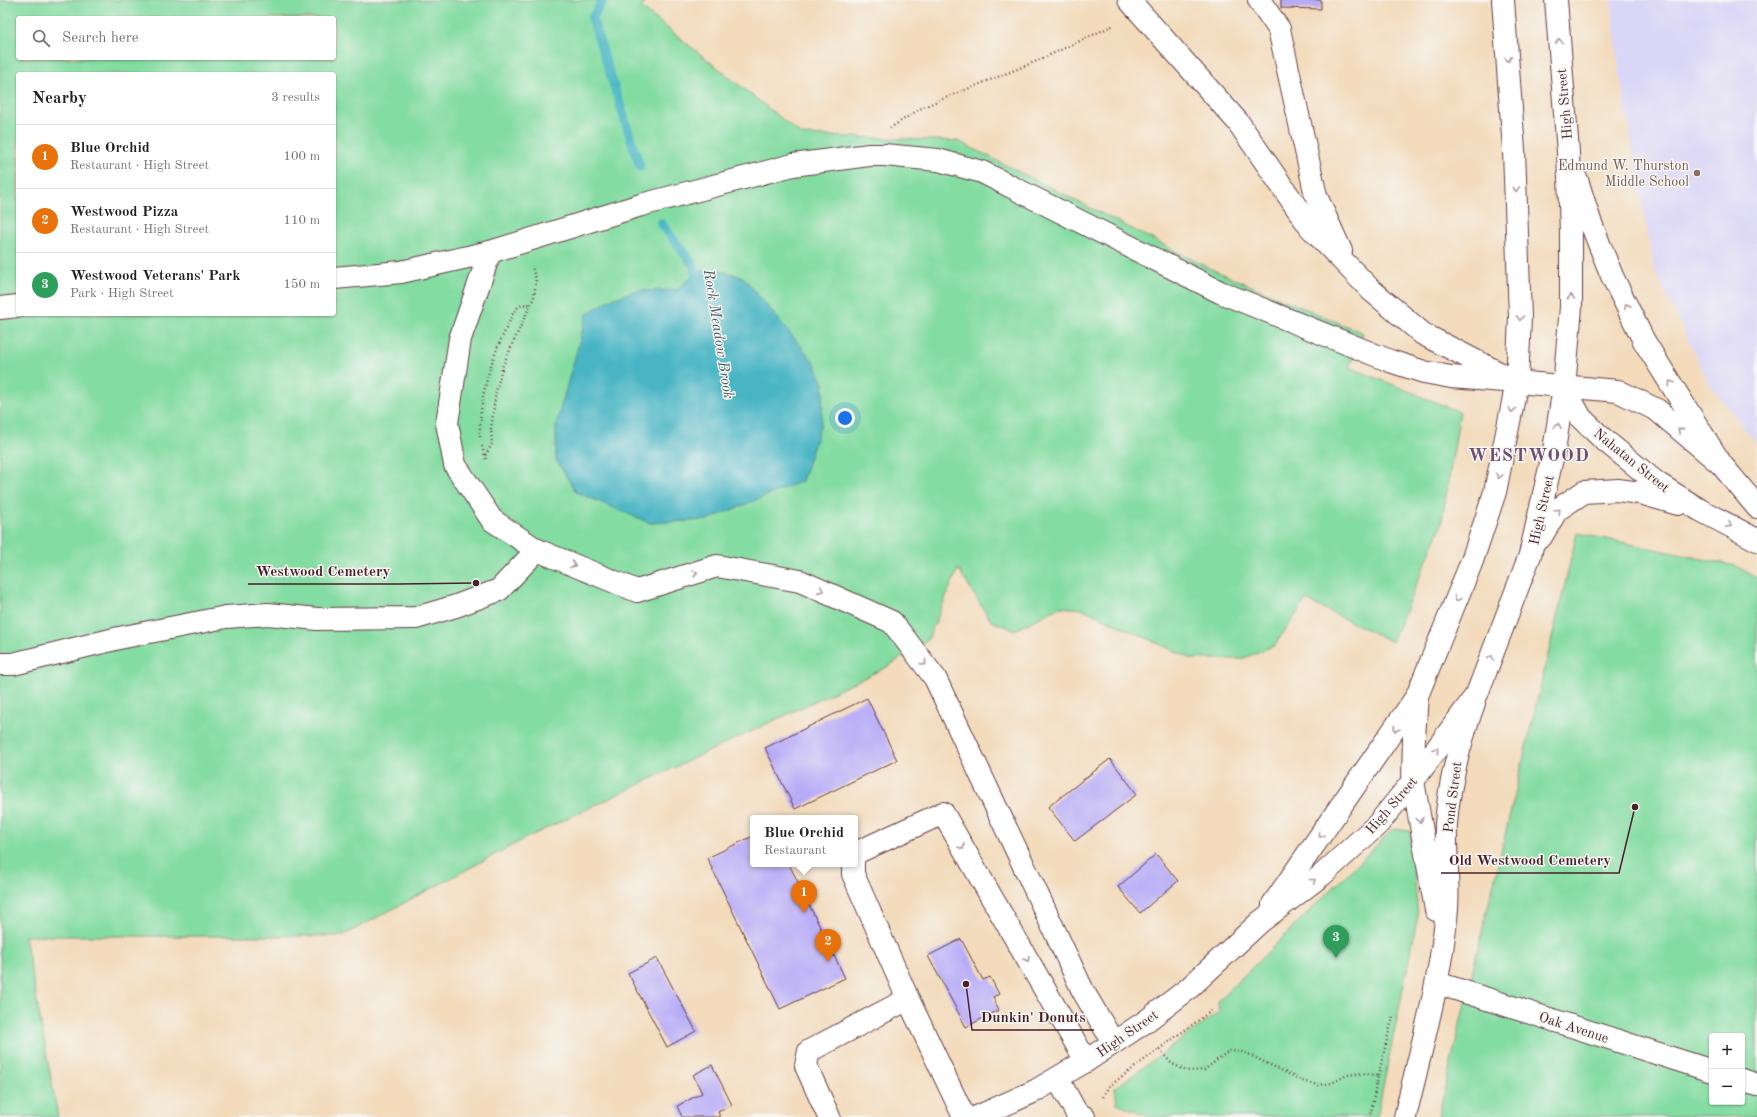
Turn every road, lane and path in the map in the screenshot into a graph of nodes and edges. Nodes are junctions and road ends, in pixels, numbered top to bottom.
1 (1258, 0) edge
2 (1503, 0) edge
3 (1556, 0) edge
4 (1135, 6) edge
5 (1568, 152) junction
6 (884, 155) junction
7 (524, 242) junction
8 (490, 252) junction
9 (1346, 263) junction
10 (336, 278) edge
11 (532, 304) junction
12 (16, 306) edge
13 (0, 308) edge
14 (1517, 382) junction
15 (1564, 387) junction
16 (485, 456) junction
17 (488, 463) dead end
18 (1721, 464) junction
19 (1757, 507) edge
20 (1700, 510) junction
21 (1757, 540) edge
22 (537, 550) junction
23 (1530, 555) junction
24 (0, 664) edge
25 (1477, 694) junction
26 (1417, 696) junction
27 (1413, 782) junction
28 (858, 853) edge
29 (853, 867) edge
30 (1260, 922) junction
31 (1442, 951) junction
32 (1437, 984) junction
33 (908, 999) junction
34 (1214, 1009) dead end
35 (1393, 1016) dead end
36 (1113, 1042) junction
37 (1159, 1049) junction
38 (1086, 1061) junction
39 (1709, 1070) edge
40 (1378, 1076) junction
41 (1058, 1079) junction
42 (1745, 1081) edge
43 (1757, 1085) edge
44 (1103, 1096) dead end
45 (829, 1117) edge
46 (964, 1117) edge
47 (977, 1117) edge
48 (1084, 1117) edge
49 (1370, 1117) edge
50 (1405, 1117) edge

1 - 9 main road
2 -> 14 main road, High Street
5 -> 3 main road, High Street
4 - 6 path
4 - 9 main road
15 -> 5 main road, High Street
18 -> 5 main road
6 - 7 main road
6 - 14 main road
7 - 8 main road
7 - 11 path
8 - 10 main road
8 - 22 main road
9 - 14 main road
11 - 16 path
11 - 16 path
12 - 13 main road
14 - 15 main road
14 -> 26 main road, High Street
18 -> 15 main road
15 - 20 main road, Nahatan Street
23 -> 15 main road, High Street
16 - 17 path
18 - 19 main road
20 -> 21 main road, Nahatan Street
23 -> 20 main road
22 - 24 main road
22 -> 36 main road
25 -> 23 main road, High Street
27 -> 25 main road, High Street
25 - 31 main road, Pond Street
26 - 27 main road, Pond Street
26 -> 30 main road, High Street
30 -> 27 main road, High Street
27 -> 31 main road, Pond Street
28 -> 38 main road
29 - 33 main road
30 - 36 main road, High Street
31 - 32 main road, Pond Street
32 - 39 main road, Oak Avenue
32 - 50 main road, Pond Street
33 - 45 main road
33 - 46 main road
34 - 37 path
35 - 40 path
36 - 38 main road, High Street
37 - 40 path
37 - 44 path
38 - 41 main road, High Street
40 - 49 path
41 - 47 main road, High Street
41 - 48 main road
42 - 43 main road

